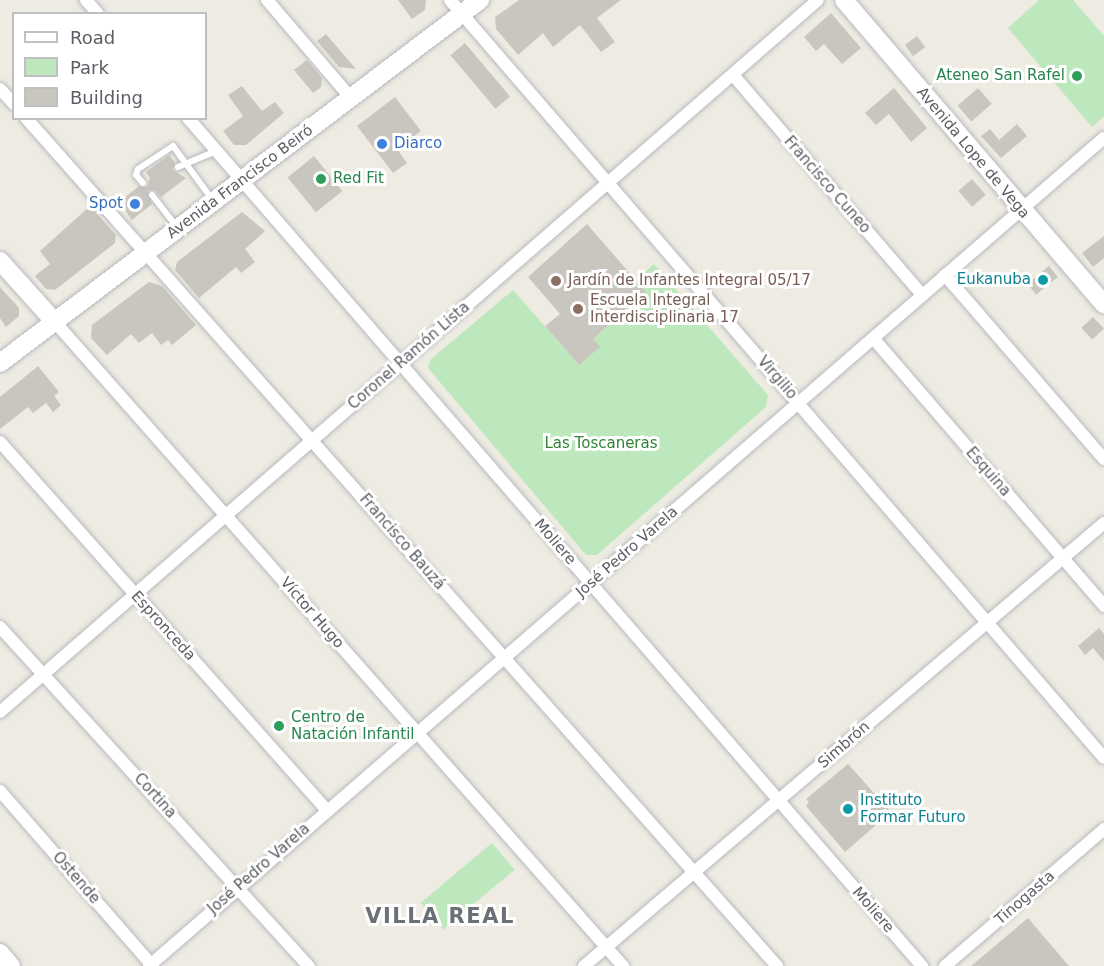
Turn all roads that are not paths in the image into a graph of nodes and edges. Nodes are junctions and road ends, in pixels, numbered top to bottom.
1 (86, 0) edge
2 (267, 0) edge
3 (450, 0) edge
4 (480, 0) edge
5 (818, 0) edge
6 (844, 0) edge
7 (96, 12) edge
8 (462, 14) junction
9 (733, 75) junction
10 (0, 89) edge
11 (351, 98) junction
12 (12, 102) edge
13 (28, 120) edge
14 (190, 120) edge
15 (1104, 138) edge
16 (216, 151) junction
17 (186, 162) junction
18 (178, 167) dead end
19 (242, 181) junction
20 (143, 183) dead end
21 (607, 183) junction
22 (152, 195) dead end
23 (214, 202) junction
24 (1020, 209) junction
25 (179, 229) junction
26 (145, 254) junction
27 (0, 261) edge
28 (945, 275) junction
29 (922, 295) junction
30 (1104, 304) edge
31 (55, 322) junction
32 (873, 338) junction
33 (0, 363) edge
34 (400, 363) junction
35 (798, 402) junction
36 (312, 440) junction
37 (0, 442) edge
38 (1104, 459) edge
39 (225, 515) junction
40 (1104, 523) edge
41 (1063, 558) junction
42 (590, 583) junction
43 (136, 596) junction
44 (1104, 606) edge
45 (986, 621) junction
46 (0, 627) edge
47 (504, 658) junction
48 (43, 674) junction
49 (0, 712) edge
50 (418, 733) junction
51 (1104, 758) edge
52 (0, 791) edge
53 (778, 801) junction
54 (327, 810) junction
55 (1104, 830) edge
56 (695, 872) junction
57 (238, 887) junction
58 (606, 947) junction
59 (0, 953) edge
60 (150, 965) edge
61 (11, 966) edge
62 (309, 966) edge
63 (584, 966) edge
64 (623, 966) edge
65 (777, 966) edge
66 (922, 966) edge
67 (945, 966) edge

1 - 7 street
2 - 11 street
3 - 8 street, Virgilio
4 - 8 main road, Avenida Francisco Beiró
5 - 9 street, Coronel Ramón Lista
6 - 24 main road, Avenida Lope de Vega
8 - 11 main road, Avenida Francisco Beiró
8 - 21 street, Virgilio
9 - 21 street, Coronel Ramón Lista
9 - 29 street, Francisco Cuneo
10 - 12 street
11 - 19 main road, Avenida Francisco Beiró
13 - 26 street, Francisco Bauzá
14 - 16 street, Moliere
15 - 24 street, José Pedro Varela
16 - 17 lane
16 - 19 street, Moliere
17 - 18 lane
17 - 20 lane
17 - 23 lane
19 - 23 main road, Avenida Francisco Beiró
19 - 34 street, Moliere
21 - 34 street, Coronel Ramón Lista
21 - 35 street, Virgilio
22 - 25 lane
23 - 25 main road, Avenida Francisco Beiró
24 - 28 street, José Pedro Varela
24 - 30 main road, Avenida Lope de Vega
25 - 26 main road, Avenida Francisco Beiró
26 - 31 main road, Avenida Francisco Beiró
26 - 36 street, Francisco Bauzá
27 - 31 main road, Víctor Hugo
28 - 29 street, José Pedro Varela
28 - 38 street
29 - 32 street, José Pedro Varela
31 - 33 main road, Avenida Francisco Beiró
31 - 39 street, Víctor Hugo
32 - 35 street, José Pedro Varela
32 - 41 street, Esquina
34 - 36 street, Coronel Ramón Lista
34 - 42 street, Moliere
35 - 42 street, José Pedro Varela
35 - 45 street, Virgilio
36 - 39 street, Coronel Ramón Lista
36 - 47 street, Francisco Bauzá
37 - 43 street, Espronceda
39 - 43 street, Coronel Ramón Lista
39 - 50 street, Víctor Hugo
40 - 41 street, Simbrón
41 - 44 street, Esquina
41 - 45 street, Simbrón
42 - 47 street, José Pedro Varela
42 - 53 street, Moliere
43 - 48 street, Coronel Ramón Lista
43 - 54 street, Espronceda
45 - 51 street, Virgilio
45 - 53 street, Simbrón
46 - 48 street, Cortina
47 - 50 street, José Pedro Varela
47 - 56 street, Francisco Bauzá
48 - 49 street, Coronel Ramón Lista
48 - 57 street, Cortina
50 - 54 street, José Pedro Varela
50 - 58 street, Víctor Hugo
52 - 60 street, Ostende
53 - 56 street, Simbrón
53 - 66 street, Moliere
54 - 57 street, José Pedro Varela
55 - 67 street, Tinogasta
56 - 58 street, Simbrón
56 - 65 street, Francisco Bauzá
57 - 60 street, José Pedro Varela
57 - 62 street, Cortina
58 - 63 street, Simbrón
58 - 64 street, Víctor Hugo
59 - 61 main road

